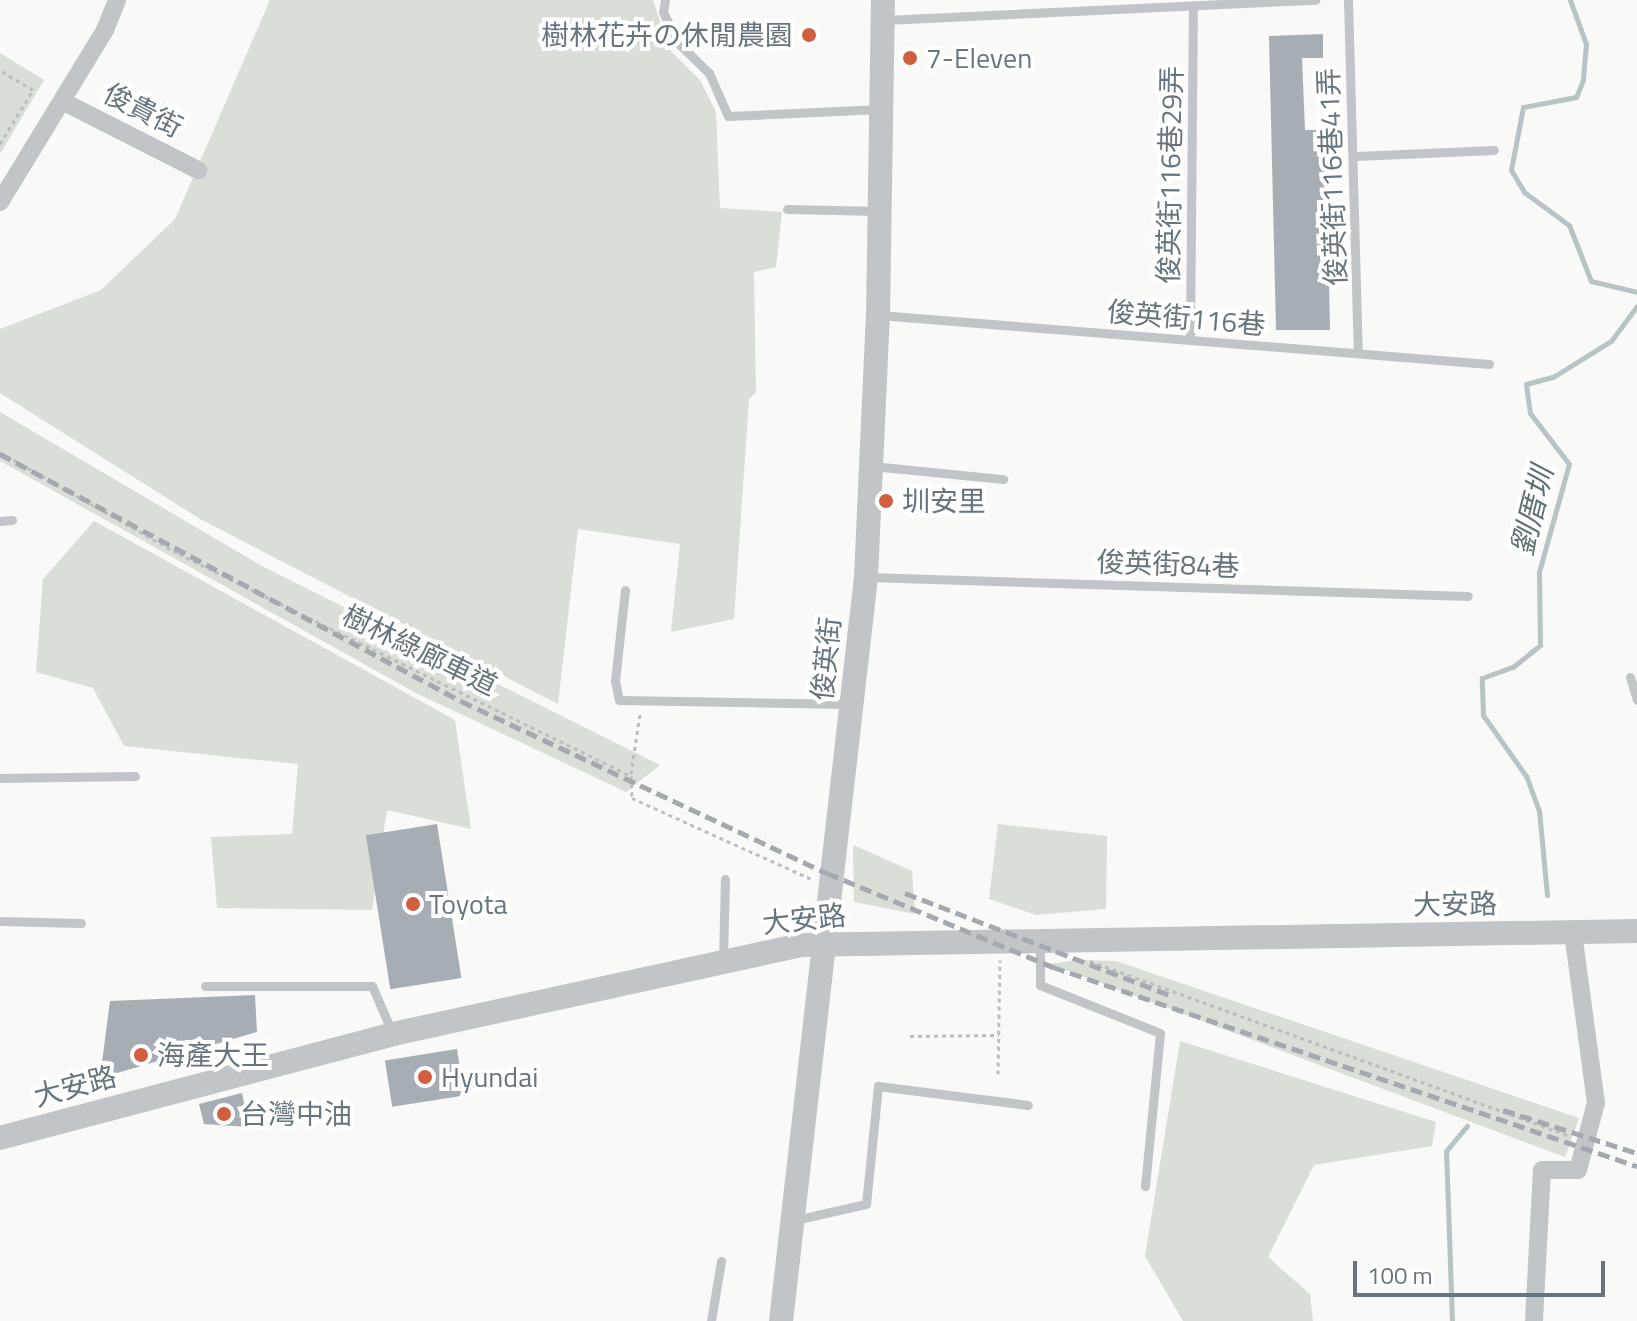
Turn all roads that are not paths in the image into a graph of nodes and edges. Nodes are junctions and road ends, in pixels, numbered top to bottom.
1 (117, 0) edge
2 (665, 0) edge
3 (1316, 0) edge
4 (1348, 0) edge
5 (1238, 4) edge
6 (1193, 9) junction
7 (882, 10) edge
8 (62, 101) junction
9 (881, 109) junction
10 (1494, 150) dead end
11 (1356, 156) junction
12 (198, 170) dead end
13 (0, 202) edge
14 (787, 209) dead end
15 (880, 211) junction
16 (878, 315) junction
17 (1190, 340) junction
18 (1358, 353) junction
19 (1489, 364) dead end
20 (872, 466) junction
21 (1003, 479) dead end
22 (12, 520) dead end
23 (0, 521) edge
24 (866, 577) junction
25 (625, 590) dead end
26 (1468, 596) dead end
27 (1630, 677) dead end
28 (1637, 700) edge
29 (852, 704) junction
30 (135, 776) dead end
31 (0, 778) edge
32 (725, 879) dead end
33 (0, 921) edge
34 (81, 923) dead end
35 (1637, 931) edge
36 (1573, 932) junction
37 (1040, 939) junction
38 (826, 944) junction
39 (723, 961) junction
40 (205, 986) dead end
41 (393, 1034) junction
42 (1028, 1105) dead end
43 (0, 1138) edge
44 (1145, 1186) dead end
45 (795, 1220) junction
46 (721, 1261) dead end
47 (711, 1321) edge
48 (781, 1321) edge
49 (1534, 1321) edge

1 - 8 street
2 - 9 lane
3 - 5 lane
4 - 11 lane, 俊英街116巷41弄
5 - 6 lane
6 - 7 lane
6 - 17 lane, 俊英街116巷29弄
7 - 9 street, 俊英街
8 - 12 street, 俊貴街
8 - 13 street
9 - 15 street, 俊英街
10 - 11 lane
11 - 18 lane, 俊英街116巷41弄
14 - 15 lane
15 - 16 street, 俊英街
16 - 17 lane, 俊英街116巷
16 - 20 street, 俊英街
17 - 18 lane, 俊英街116巷
18 - 19 lane, 俊英街116巷
20 - 21 lane
20 - 24 street, 俊英街
22 - 23 lane
24 - 26 lane, 俊英街84巷
24 - 29 street, 俊英街
25 - 29 lane
27 - 28 lane
29 - 38 street, 俊英街
30 - 31 lane
32 - 39 lane
33 - 34 lane
35 - 36 street, 大安路
36 - 37 street, 大安路
36 - 49 street
37 - 38 street, 大安路
37 - 44 lane
38 - 39 street, 大安路
38 - 45 street, 俊英街
39 - 41 street, 大安路
40 - 41 lane
41 - 43 street, 大安路
42 - 45 lane
45 - 48 street, 俊英街
46 - 47 lane

